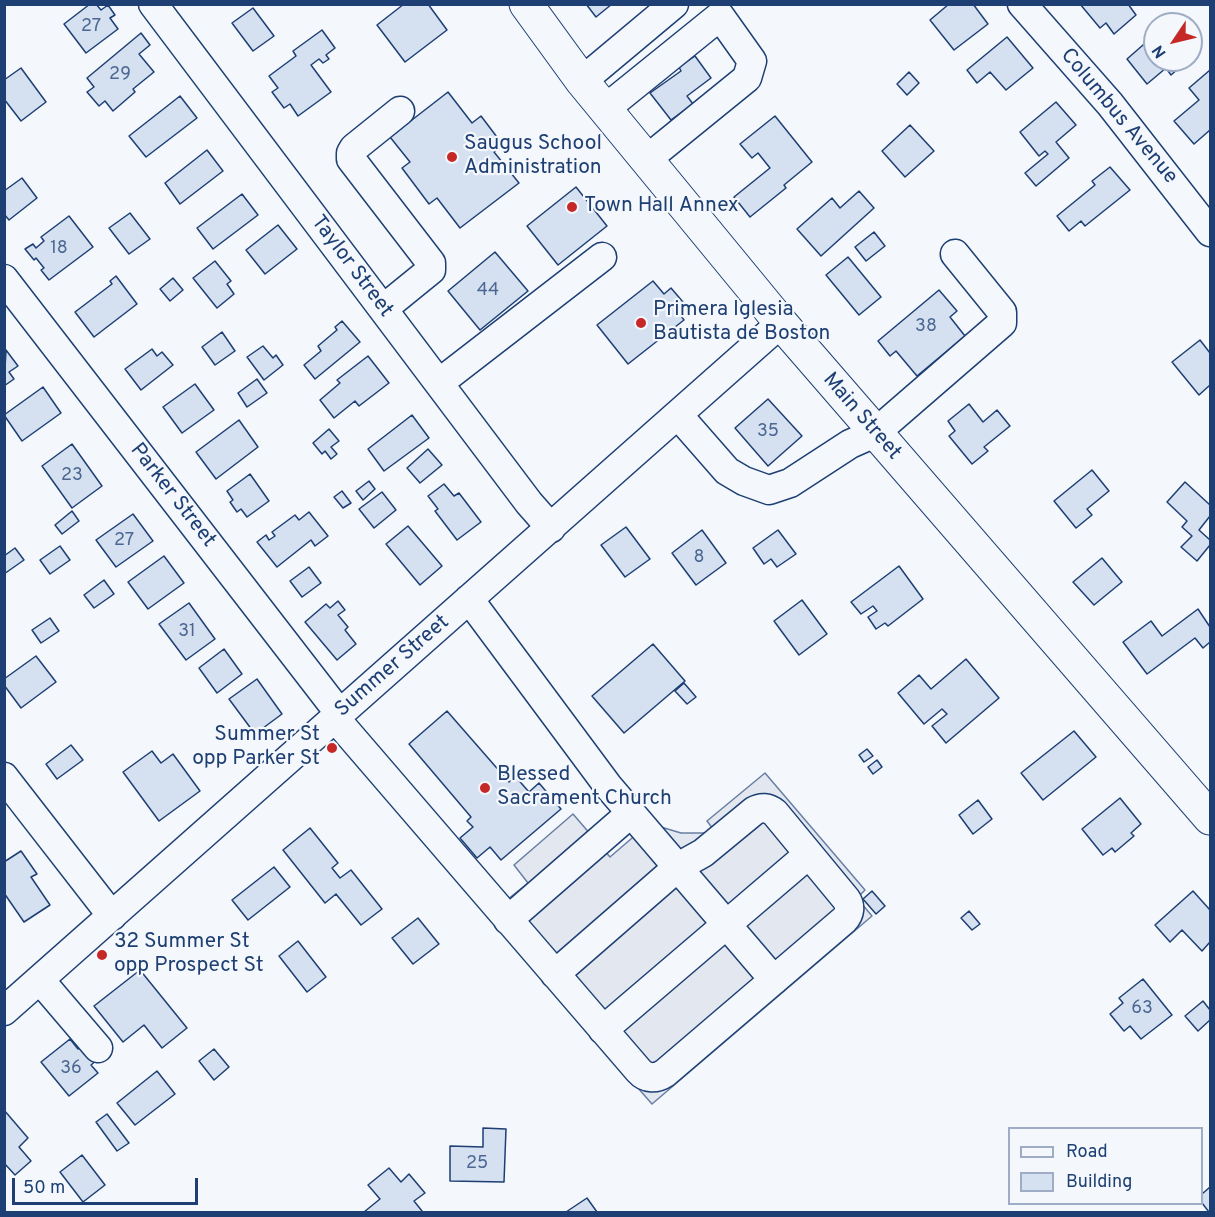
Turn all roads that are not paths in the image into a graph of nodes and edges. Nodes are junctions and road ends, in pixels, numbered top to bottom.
1 (526, 4) edge
2 (674, 4) edge
3 (1022, 4) edge
4 (155, 5) edge
5 (715, 10) edge
6 (582, 81) junction
7 (605, 109) junction
8 (400, 111) dead end
9 (646, 160) junction
10 (1210, 232) edge
11 (955, 254) dead end
12 (602, 257) dead end
13 (4, 279) edge
14 (383, 309) junction
15 (781, 323) junction
16 (439, 383) junction
17 (678, 415) junction
18 (875, 433) junction
19 (551, 528) junction
20 (469, 600) junction
21 (338, 716) junction
22 (4, 777) edge
23 (631, 813) junction
24 (1210, 818) edge
25 (809, 855) junction
26 (678, 867) junction
27 (112, 916) junction
28 (508, 920) junction
29 (727, 925) junction
30 (555, 974) junction
31 (40, 980) junction
32 (774, 980) junction
33 (4, 1011) edge
34 (603, 1030) junction
35 (98, 1048) dead end

1 - 6 main road, Main Street
2 - 6 street
3 - 10 street, Columbus Avenue
4 - 14 street, Taylor Street
5 - 7 street
5 - 9 street
6 - 7 main road, Main Street
7 - 9 main road, Main Street
8 - 14 street
9 - 15 main road, Main Street
11 - 18 street
12 - 16 street
13 - 21 street, Parker Street
14 - 16 street, Taylor Street
15 - 17 street, Summer Street
15 - 18 main road, Main Street
16 - 19 street, Taylor Street
17 - 18 street
17 - 19 street, Summer Street
18 - 24 main road, Main Street
19 - 20 street, Summer Street
20 - 21 street, Summer Street
20 - 23 street
21 - 27 street, Summer Street
21 - 28 street, Parker Street
22 - 27 street
23 - 26 street
23 - 28 street
25 - 26 street
25 - 29 street
25 - 32 street, Parker Street
26 - 29 street
26 - 30 street
27 - 31 street, Summer Street
28 - 30 street, Parker Street
29 - 32 street
29 - 34 street
30 - 34 street, Parker Street
31 - 33 street, Summer Street
31 - 35 street
32 - 34 street, Parker Street

